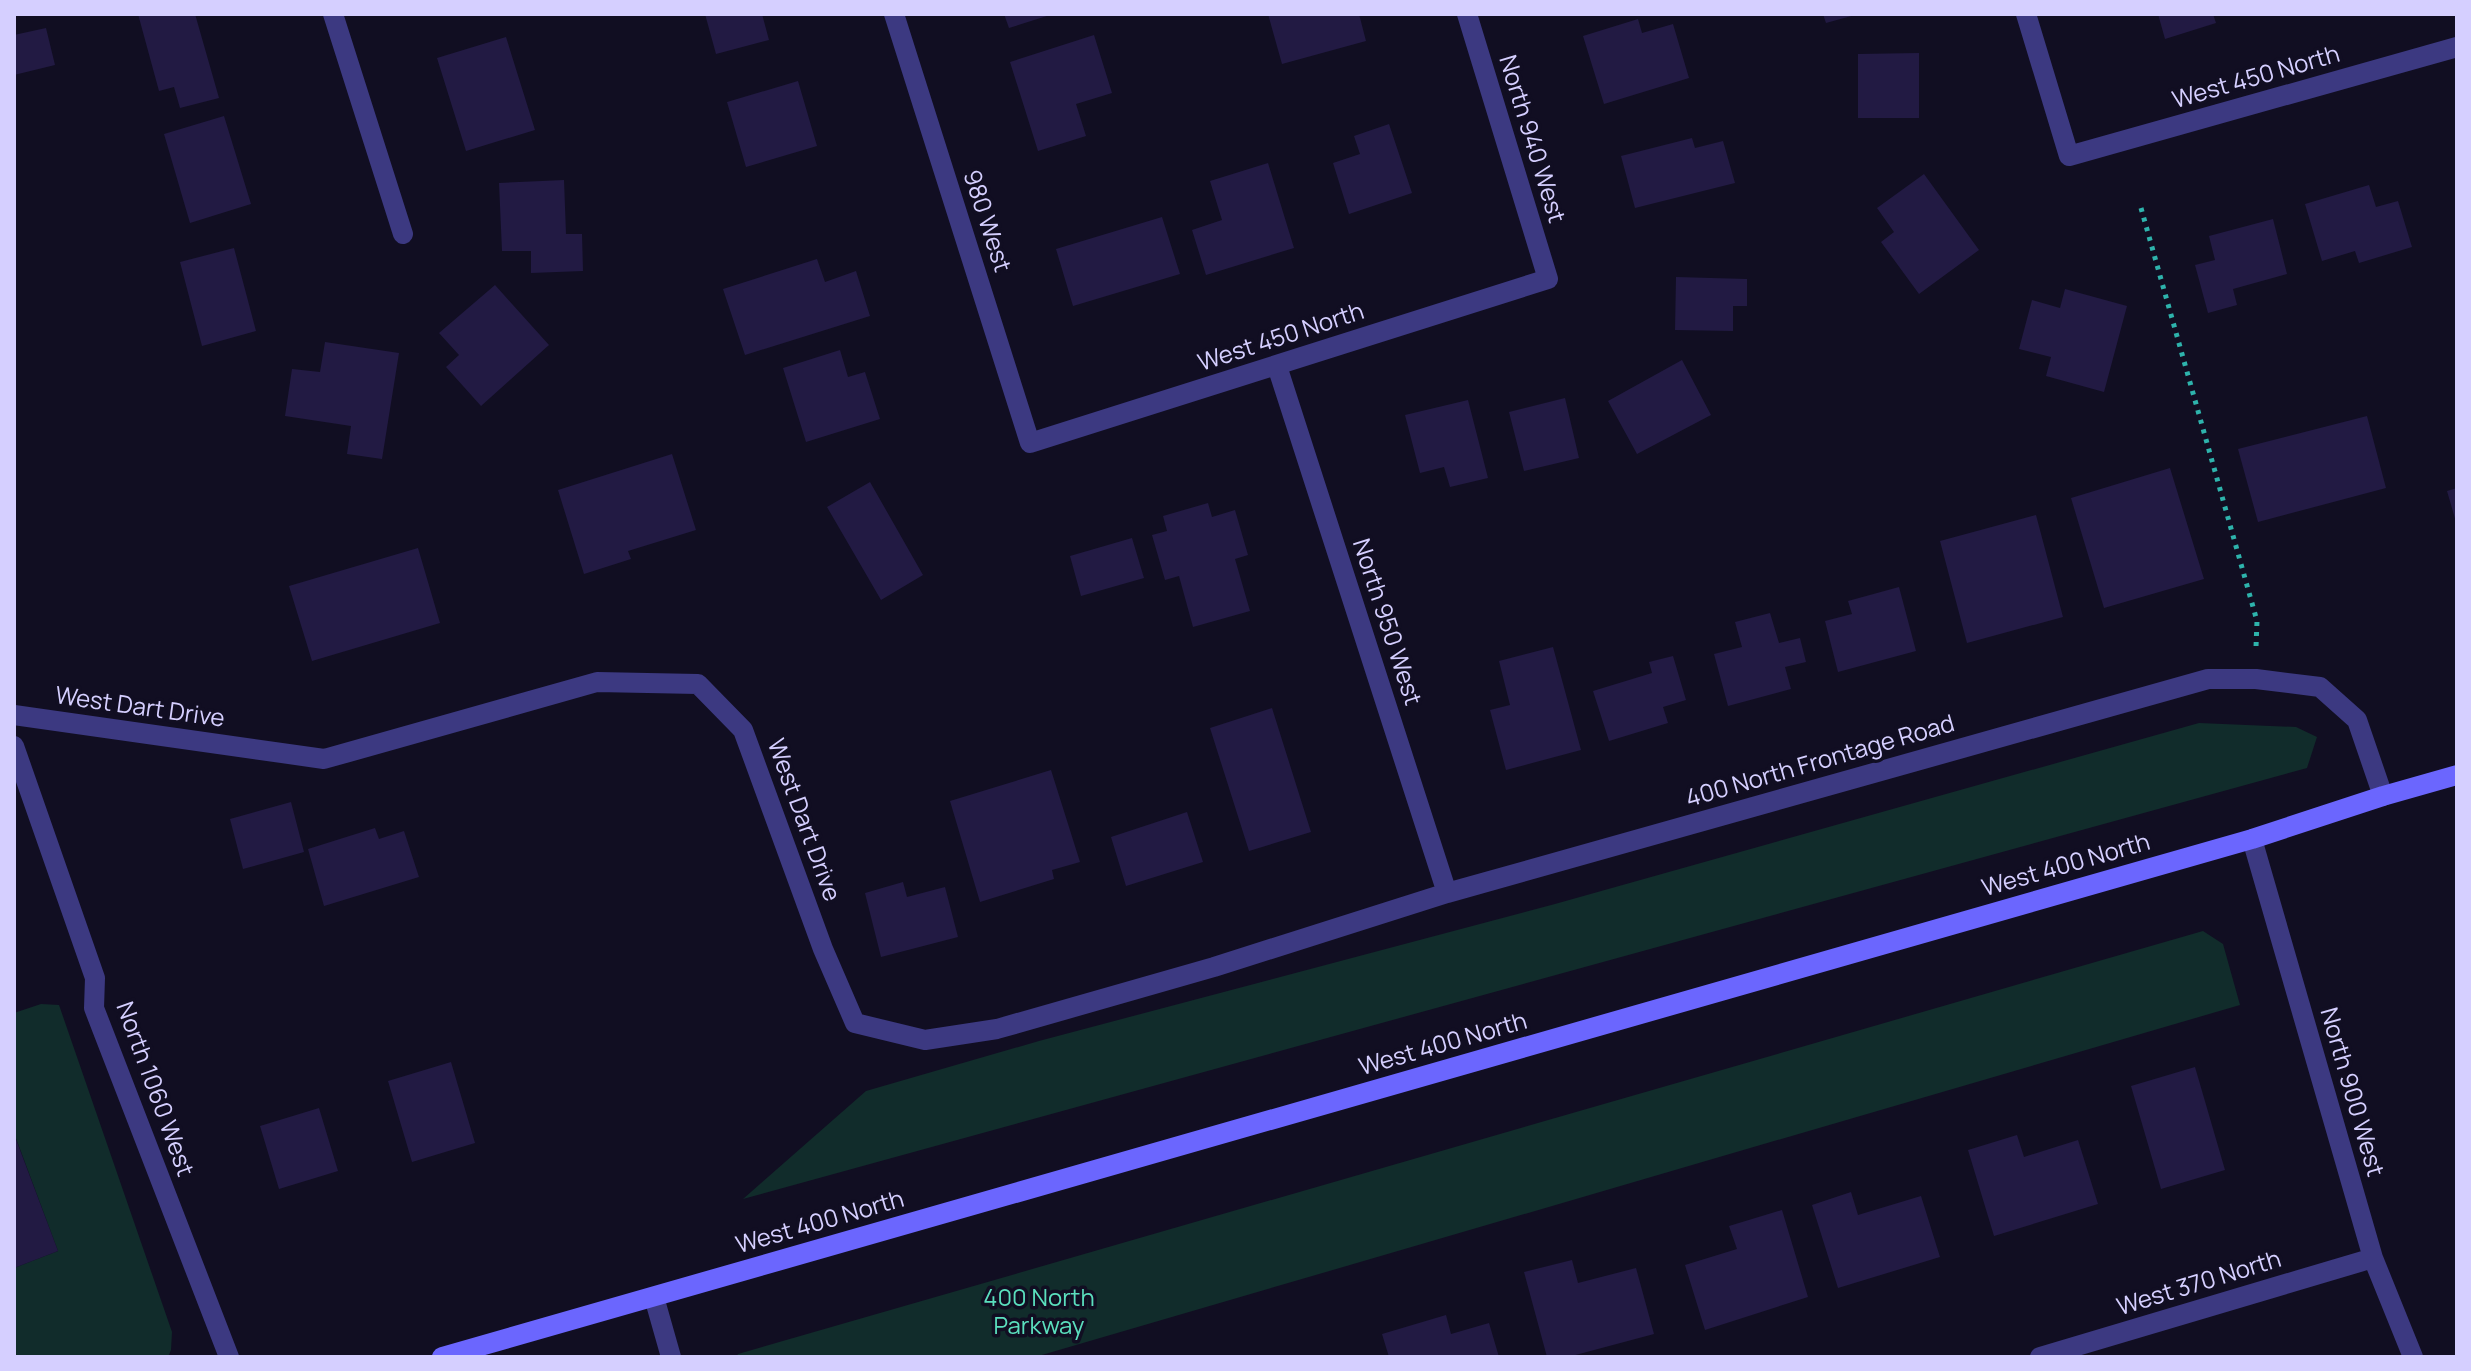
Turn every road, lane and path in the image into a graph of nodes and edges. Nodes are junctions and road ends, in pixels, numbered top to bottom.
1 (333, 14) edge
2 (894, 14) edge
3 (1467, 14) edge
4 (2026, 14) edge
5 (2457, 47) edge
6 (2141, 208) dead end
7 (403, 234) dead end
8 (1548, 279) joint
9 (1277, 366) junction
10 (1030, 443) joint
11 (2256, 652) dead end
12 (14, 715) edge
13 (14, 746) edge
14 (2457, 775) edge
15 (2383, 796) junction
16 (2252, 839) junction
17 (1447, 893) junction
18 (1214, 967) joint
19 (2373, 1258) junction
20 (654, 1297) junction
21 (229, 1357) edge
22 (442, 1357) edge
23 (671, 1357) edge
24 (2040, 1357) edge
25 (2413, 1357) edge

1 - 7 street
2 - 10 street, 980 West
3 - 8 street, North 940 West
4 - 5 street, West 450 North
6 - 11 path
8 - 9 street, West 450 North
9 - 10 street, West 450 North
9 - 17 street, North 950 West
12 - 18 street, West Dart Drive
13 - 21 street, North 1060 West
14 - 15 main road, West 400 North
15 - 16 main road, West 400 North
15 - 17 street, 400 North Frontage Road
16 - 19 street, North 900 West
16 - 20 main road, West 400 North
17 - 18 street, 400 North Frontage Road
19 - 24 street, West 370 North
19 - 25 street, North 900 West
20 - 22 main road, West 400 North
20 - 23 street

